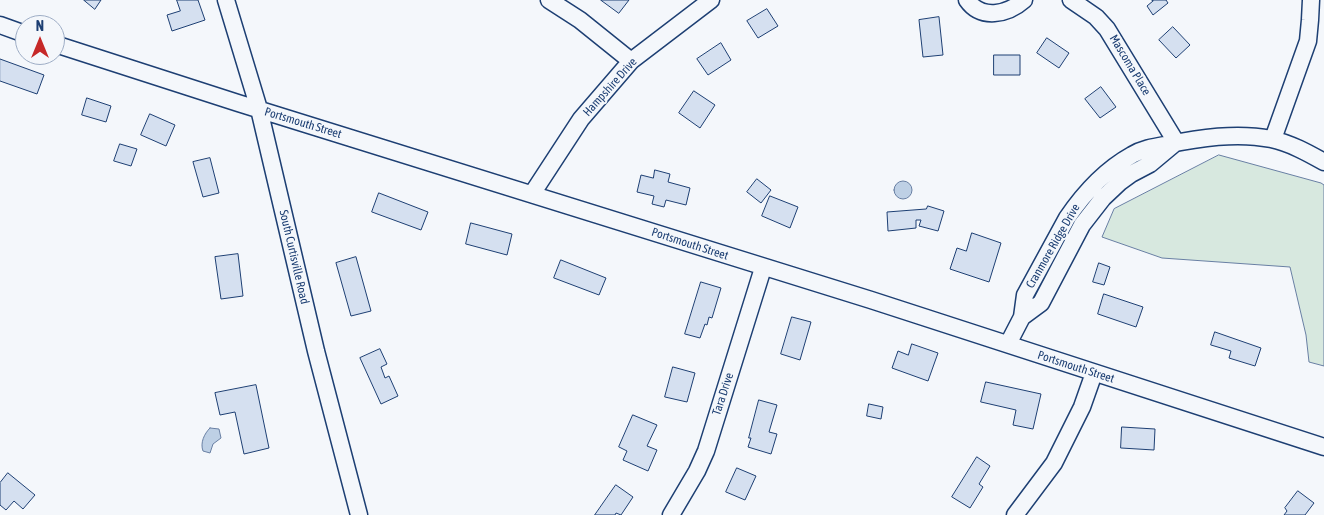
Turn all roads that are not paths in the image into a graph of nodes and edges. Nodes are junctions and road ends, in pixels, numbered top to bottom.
1 (226, 0) edge
2 (549, 0) edge
3 (711, 0) edge
4 (967, 0) edge
5 (1024, 0) edge
6 (1070, 0) edge
7 (1311, 0) edge
8 (0, 26) edge
9 (15, 31) edge
10 (65, 47) edge
11 (631, 61) junction
12 (259, 109) junction
13 (1273, 140) junction
14 (1176, 142) junction
15 (1324, 162) edge
16 (532, 194) junction
17 (763, 268) junction
18 (1008, 344) junction
19 (1094, 373) junction
20 (1324, 447) edge
21 (359, 515) edge
22 (671, 515) edge
23 (1015, 515) edge

1 - 12 street, South Curtisville Road
2 - 11 street
3 - 11 street, Hampshire Drive
4 - 5 street
6 - 14 street, Mascoma Place
7 - 13 street
8 - 9 street
10 - 12 street, Portsmouth Street
11 - 16 street, Hampshire Drive
12 - 16 street, Portsmouth Street
12 - 21 street, South Curtisville Road
13 - 14 street
13 - 15 street
14 - 18 street, Cranmore Ridge Drive
16 - 17 street, Portsmouth Street
17 - 18 street, Portsmouth Street
17 - 22 street, Tara Drive
18 - 19 street, Portsmouth Street
19 - 20 street, Portsmouth Street
19 - 23 street

